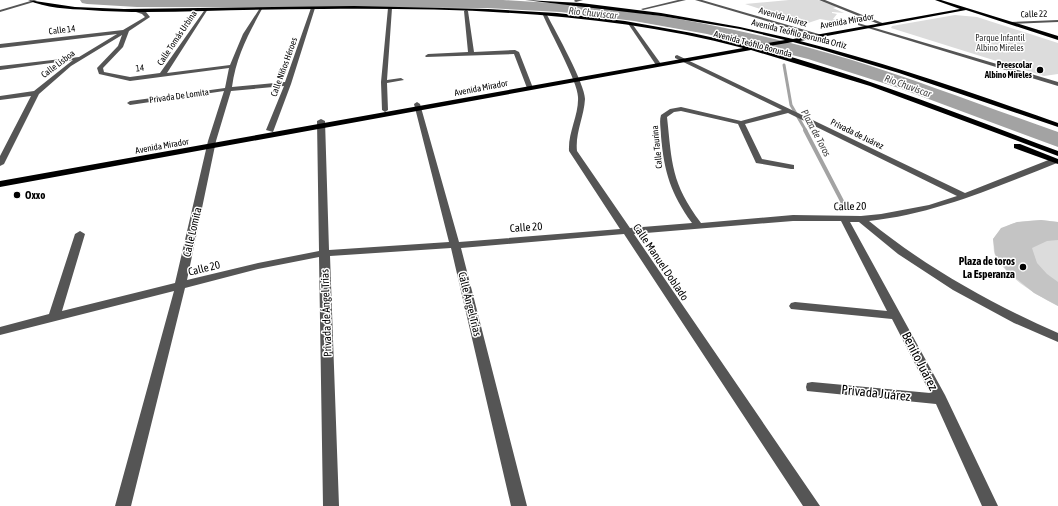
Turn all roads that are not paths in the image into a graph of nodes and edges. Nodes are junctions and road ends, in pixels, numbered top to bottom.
1 (30, 0) edge
2 (527, 0) edge
3 (562, 0) edge
4 (578, 0) edge
5 (684, 0) edge
6 (697, 0) edge
7 (821, 0) edge
8 (937, 0) edge
9 (35, 2) junction
10 (958, 7) junction
11 (313, 8) junction
12 (390, 8) junction
13 (429, 8) junction
14 (260, 9) junction
15 (643, 9) junction
16 (966, 9) junction
17 (136, 10) junction
18 (206, 10) junction
19 (0, 11) edge
20 (466, 11) junction
21 (545, 15) junction
22 (876, 21) junction
23 (1058, 21) edge
24 (1010, 23) junction
25 (860, 24) junction
26 (883, 24) junction
27 (740, 25) junction
28 (631, 26) junction
29 (869, 26) junction
30 (126, 31) junction
31 (810, 33) junction
32 (819, 35) junction
33 (791, 36) junction
34 (1058, 38) edge
35 (700, 39) junction
36 (800, 39) junction
37 (0, 46) edge
38 (732, 47) junction
39 (742, 49) junction
40 (471, 53) junction
41 (428, 56) dead end
42 (80, 57) junction
43 (679, 58) junction
44 (657, 62) junction
45 (232, 66) junction
46 (0, 68) edge
47 (162, 75) junction
48 (575, 77) junction
49 (401, 80) dead end
50 (384, 82) junction
51 (288, 84) junction
52 (1058, 84) edge
53 (529, 86) junction
54 (228, 89) junction
55 (36, 93) junction
56 (0, 98) edge
57 (130, 103) dead end
58 (418, 106) junction
59 (385, 110) junction
60 (788, 111) junction
61 (1058, 120) edge
62 (321, 123) junction
63 (741, 123) junction
64 (1058, 125) edge
65 (270, 130) junction
66 (212, 143) junction
67 (1056, 159) edge
68 (0, 164) edge
69 (791, 167) dead end
70 (0, 179) edge
71 (0, 184) edge
72 (965, 196) junction
73 (844, 219) junction
74 (861, 219) junction
75 (698, 225) junction
76 (626, 232) junction
77 (80, 234) dead end
78 (455, 245) junction
79 (324, 253) junction
80 (180, 287) junction
81 (795, 306) dead end
82 (897, 316) junction
83 (54, 318) junction
84 (0, 331) edge
85 (1058, 338) edge
86 (812, 387) dead end
87 (940, 399) junction
88 (123, 506) edge
89 (331, 506) edge
90 (519, 506) edge
91 (812, 506) edge
92 (990, 506) edge

1 - 9 main road, Avenida Teófilo Borunda
2 - 64 main road, Avenida Teófilo Borunda Ortiz
3 - 4 main road, Avenida Teófilo Borunda
4 - 15 main road, Avenida Teófilo Borunda
5 - 15 street
6 - 31 street, Avenida Juárez
7 - 22 street
8 - 10 main road
9 - 17 main road, Avenida Teófilo Borunda
9 - 19 street
10 - 16 main road
10 - 22 main road, Avenida Mirador
11 - 12 main road, Avenida Teófilo Borunda
11 - 14 main road, Avenida Teófilo Borunda
11 - 51 street, Calle Niños Héroes
12 - 13 main road, Avenida Teófilo Borunda
12 - 50 street
13 - 20 main road, Avenida Teófilo Borunda
13 - 67 main road, Avenida Teófilo Borunda
14 - 18 main road, Avenida Teófilo Borunda
14 - 45 street, Calle Lomita
15 - 27 main road, Avenida Teófilo Borunda
16 - 24 main road
16 - 26 main road, Avenida Mirador
17 - 18 main road, Avenida Teófilo Borunda
17 - 30 street, Calle Lisboa
18 - 47 street, Calle Tomás Urbina
20 - 21 main road, Avenida Teófilo Borunda
20 - 40 street
21 - 28 main road, Avenida Teófilo Borunda
21 - 48 street, Calle Manuel Doblado
22 - 25 main road, Avenida Mirador
22 - 26 street
23 - 24 street, Calle 22
24 - 34 main road
25 - 29 street
25 - 31 main road, Avenida Mirador
26 - 29 main road, Avenida Mirador
27 - 33 main road, Avenida Teófilo Borunda
27 - 35 main road
28 - 35 main road, Avenida Teófilo Borunda
28 - 44 street
29 - 32 main road, Avenida Mirador
29 - 52 street
30 - 37 street, Calle 14
30 - 42 street, Calle Lisboa
30 - 47 street, 14
31 - 32 street, Avenida Juárez
31 - 33 main road, Avenida Mirador
32 - 36 main road, Avenida Mirador
33 - 36 main road, Avenida Teófilo Borunda
33 - 38 main road, Avenida Mirador
35 - 38 main road, Avenida Teófilo Borunda
36 - 39 main road, Avenida Mirador
36 - 61 main road, Avenida Teófilo Borunda
38 - 39 main road, Avenida Teófilo Borunda
38 - 43 main road, Avenida Mirador
39 - 43 main road, Avenida Mirador
39 - 67 main road, Avenida Teófilo Borunda
40 - 41 street
40 - 53 street
42 - 46 street
42 - 55 street, Calle Lisboa
43 - 44 main road, Avenida Mirador
43 - 60 street, Privada de Juárez
44 - 48 main road, Avenida Mirador
45 - 47 street, 14
45 - 54 street, Calle Lomita
48 - 53 main road, Avenida Mirador
48 - 76 street, Calle Manuel Doblado
49 - 50 street
50 - 59 street
51 - 54 street
51 - 65 street, Calle Niños Héroes
53 - 58 main road, Avenida Mirador
54 - 57 street, Privada De Lomita
54 - 66 street, Calle Lomita
55 - 56 street
55 - 68 street, Calle Lisboa
58 - 59 main road, Avenida Mirador
58 - 62 main road, Avenida Mirador
58 - 78 street, Calle Ángel Trías
59 - 62 main road, Avenida Mirador
60 - 63 street, Calle Taurina
60 - 72 street, Privada de Juárez
62 - 65 main road, Avenida Mirador
62 - 66 main road, Avenida Mirador
62 - 79 street, Privada de Ángel Trías
63 - 69 street
63 - 75 street, Calle Taurina
65 - 66 main road, Avenida Mirador
66 - 70 main road, Avenida Mirador
66 - 71 main road, Avenida Mirador
66 - 80 street, Calle Lomita
67 - 72 street, Calle 20
72 - 74 street, Calle 20
73 - 74 street, Calle 20
73 - 75 street, Calle 20
73 - 82 street, Benito Juárez
74 - 85 street
75 - 76 street, Calle 20
76 - 78 street, Calle 20
76 - 91 street, Calle Manuel Doblado
77 - 83 street
78 - 79 street, Calle 20
78 - 90 street, Calle Ángel Trías
79 - 80 street, Calle 20
79 - 89 street, Privada de Ángel Trías
80 - 83 street, Calle 20
80 - 88 street, Calle Lomita
81 - 82 street
82 - 87 street, Benito Juárez
83 - 84 street, Calle 20
86 - 87 street, Privada Juárez
87 - 92 street, Benito Juárez

